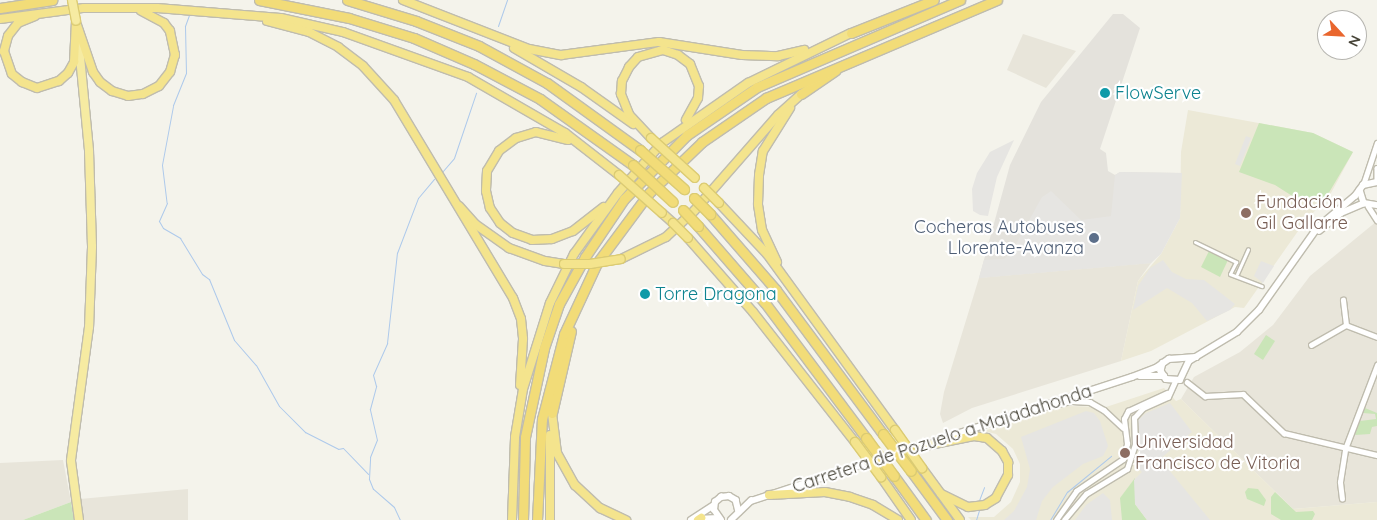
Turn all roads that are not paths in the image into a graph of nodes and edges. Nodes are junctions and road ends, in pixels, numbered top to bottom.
1 (52, 0) edge
2 (72, 0) edge
3 (259, 0) edge
4 (347, 0) edge
5 (404, 0) edge
6 (934, 0) edge
7 (960, 0) edge
8 (997, 0) edge
9 (0, 8) edge
10 (84, 8) junction
11 (129, 8) junction
12 (224, 12) junction
13 (0, 19) edge
14 (76, 21) junction
15 (851, 33) junction
16 (488, 34) junction
17 (841, 67) junction
18 (801, 94) junction
19 (677, 131) junction
20 (651, 138) junction
21 (1377, 143) edge
22 (596, 157) junction
23 (1377, 168) edge
24 (1377, 182) edge
25 (1362, 187) junction
26 (448, 193) junction
27 (618, 194) junction
28 (1366, 204) junction
29 (1377, 205) edge
30 (1377, 220) edge
31 (1195, 242) dead end
32 (607, 248) junction
33 (1248, 249) dead end
34 (1298, 254) junction
35 (1237, 261) junction
36 (1243, 264) junction
37 (1237, 274) junction
38 (786, 280) junction
39 (1262, 286) dead end
40 (1343, 300) dead end
41 (1346, 325) junction
42 (1377, 336) edge
43 (1312, 346) dead end
44 (1196, 357) junction
45 (1178, 359) junction
46 (1163, 363) junction
47 (1377, 365) edge
48 (1184, 371) junction
49 (1132, 376) junction
50 (1164, 376) junction
51 (1177, 381) junction
52 (1187, 382) junction
53 (1167, 394) dead end
54 (1038, 407) junction
55 (552, 413) junction
56 (1123, 428) junction
57 (515, 437) junction
58 (910, 449) junction
59 (1344, 449) junction
60 (1377, 455) edge
61 (941, 494) junction
62 (769, 495) junction
63 (1342, 499) dead end
64 (736, 500) junction
65 (751, 501) junction
66 (714, 505) junction
67 (739, 512) junction
68 (719, 519) edge
69 (79, 520) edge
70 (512, 520) edge
71 (523, 520) edge
72 (537, 520) edge
73 (550, 520) edge
74 (626, 520) edge
75 (696, 520) edge
76 (731, 520) edge
77 (898, 520) edge
78 (912, 520) edge
79 (926, 520) edge
80 (947, 520) edge
81 (960, 520) edge
82 (1056, 520) edge
83 (1064, 520) edge

1 - 9 highway
2 - 14 main road, bridge
3 - 79 highway, bridge
4 - 80 highway, bridge
5 - 16 highway
6 - 15 highway
7 - 71 highway
8 - 17 highway
10 - 11 highway
10 - 13 highway
10 - 14 highway
11 - 12 highway
11 - 14 highway
12 - 22 highway
12 - 26 highway
14 - 69 main road
15 - 16 highway
15 - 19 highway
16 - 20 highway
17 - 18 highway
17 - 32 highway
18 - 26 highway, bridge
18 - 38 highway
19 - 20 highway
19 - 27 highway
20 - 38 highway, bridge
21 - 25 street
22 - 27 highway
22 - 78 highway, bridge
23 - 24 street
24 - 25 street
25 - 28 street
25 - 34 street
26 - 57 highway
27 - 57 highway
28 - 29 street
28 - 30 street
28 - 34 street
31 - 35 street
32 - 55 highway
32 - 72 highway
33 - 36 street
34 - 44 street
35 - 36 street
35 - 37 street
36 - 37 street
37 - 39 street
38 - 61 highway, bridge
40 - 41 street
41 - 42 street
41 - 43 street
44 - 45 street
44 - 48 street
45 - 46 street
45 - 48 street
46 - 49 street, Carretera de Pozuelo a Majadahonda
46 - 50 street
47 - 59 street
48 - 51 street
48 - 52 street
49 - 50 street, Carretera de Pozuelo a Majadahonda
49 - 54 street, Carretera de Pozuelo a Majadahonda
50 - 51 street
51 - 52 street
51 - 83 street
52 - 59 street
53 - 56 street
54 - 56 street
54 - 58 street, Carretera de Pozuelo a Majadahonda
55 - 73 highway
55 - 74 highway
56 - 82 street
57 - 70 highway
58 - 61 highway
58 - 62 street, Carretera de Pozuelo a Majadahonda
59 - 60 street
59 - 63 street
61 - 81 highway
62 - 65 street, Carretera de Pozuelo a Majadahonda
62 - 77 highway
64 - 65 street, Carretera de Pozuelo a Majadahonda
64 - 66 street, Carretera de Pozuelo a Majadahonda
64 - 67 street
65 - 67 street, Carretera de Pozuelo a Majadahonda
66 - 68 street
66 - 75 street
67 - 76 street, Carretera de Pozuelo a Majadahonda
68 - 75 street

